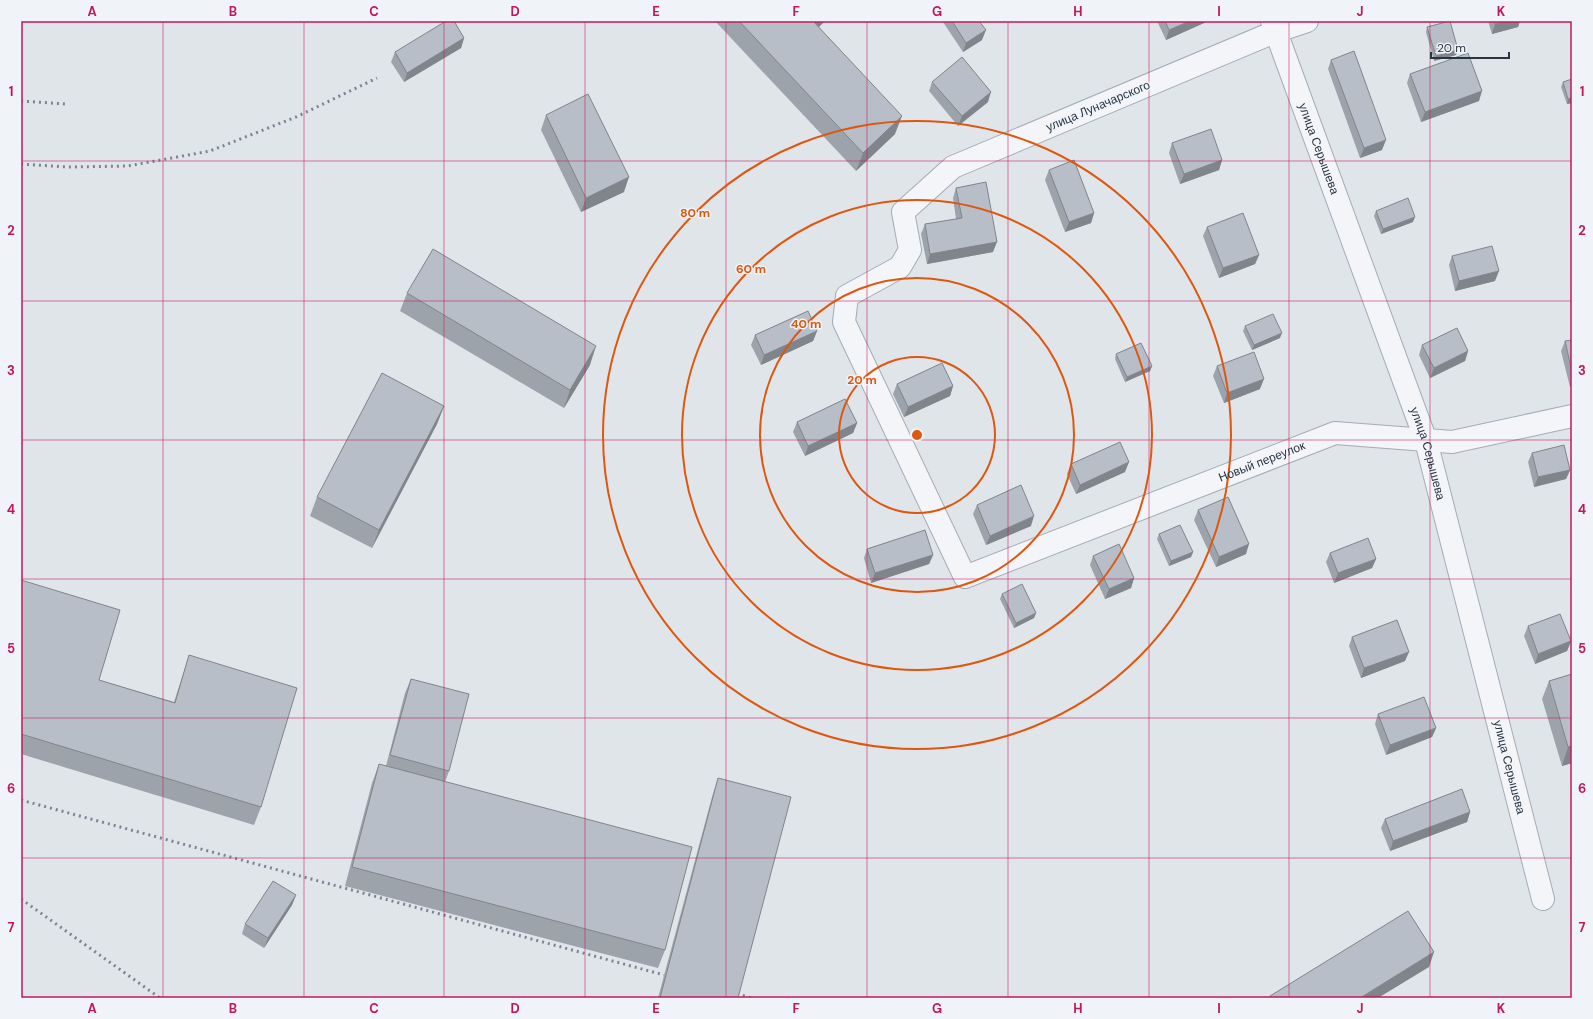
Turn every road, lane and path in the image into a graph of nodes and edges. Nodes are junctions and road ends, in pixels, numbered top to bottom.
1 (1307, 21) edge
2 (1274, 26) edge
3 (1572, 416) edge
4 (1426, 441) junction
5 (965, 577) joint
6 (1543, 900) dead end

1 - 2 street, улица Луначарского
2 - 4 street, улица Серышева
2 - 5 street, улица Луначарского
3 - 4 street, Новый переулок
4 - 5 street, Новый переулок
4 - 6 street, улица Серышева

